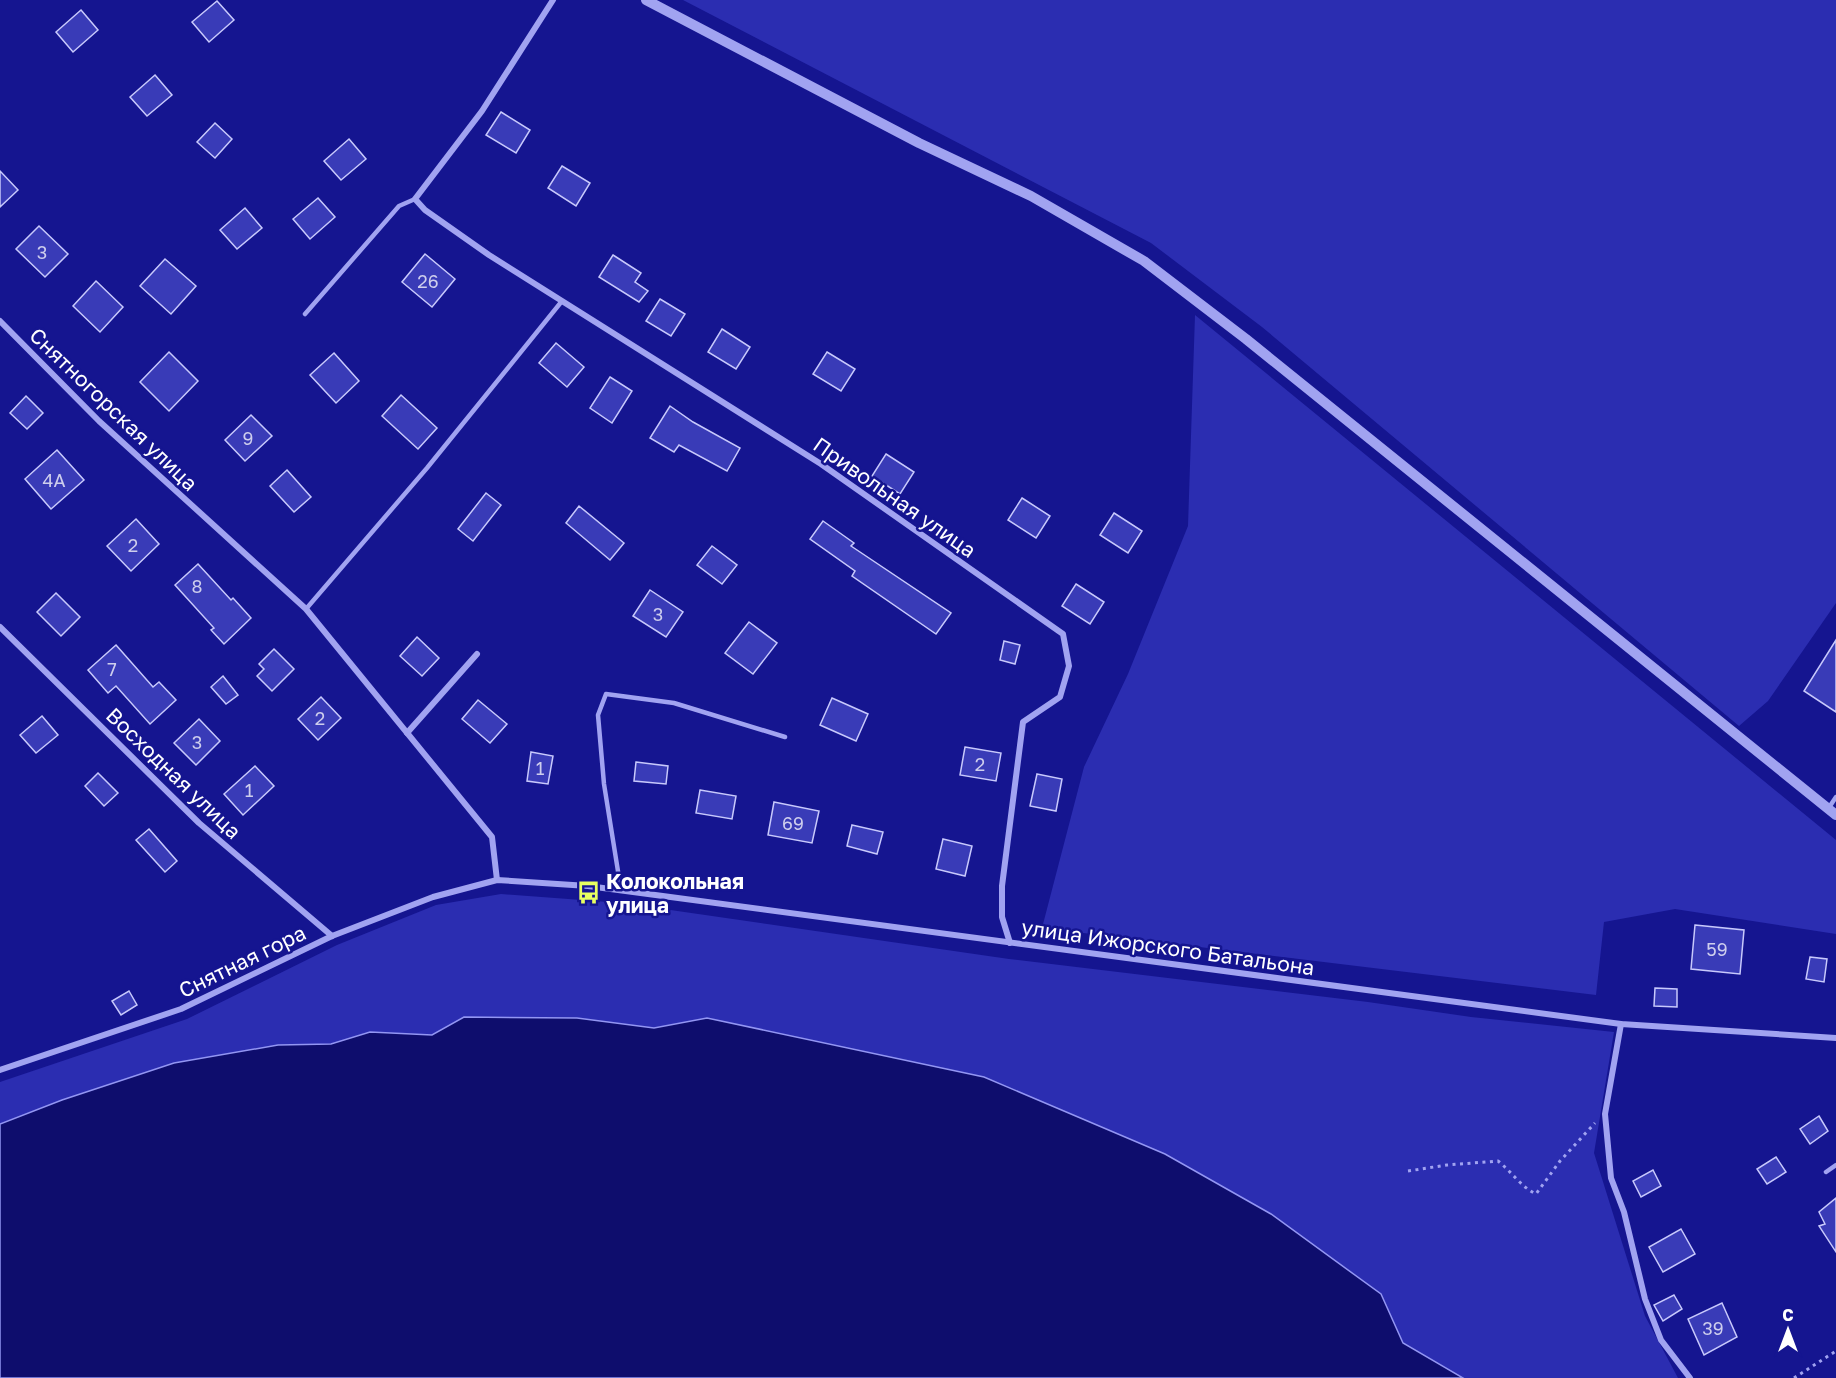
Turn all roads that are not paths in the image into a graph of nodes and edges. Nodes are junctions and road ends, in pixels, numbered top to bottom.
1 (553, 0) edge
2 (646, 0) edge
3 (415, 199) junction
4 (562, 301) junction
5 (305, 314) dead end
6 (0, 321) edge
7 (306, 609) junction
8 (0, 627) edge
9 (477, 654) dead end
10 (407, 733) junction
11 (785, 737) dead end
12 (1836, 797) edge
13 (1832, 812) edge
14 (497, 880) junction
15 (621, 890) junction
16 (332, 936) junction
17 (1010, 943) junction
18 (1621, 1024) junction
19 (1836, 1038) edge
20 (0, 1070) edge
21 (1836, 1165) edge
22 (1826, 1172) dead end
23 (1690, 1378) edge

1 - 3 street
2 - 13 street
3 - 4 street, Привольная улица
3 - 5 lane
4 - 7 lane
4 - 17 street, Привольная улица
6 - 7 street, Снятногорская улица
7 - 10 street
8 - 16 street, Восходная улица
9 - 10 street
10 - 14 street
11 - 15 lane
12 - 13 lane
14 - 15 street, улица Ижорского Батальона
14 - 16 street, Снятная гора
15 - 17 street, улица Ижорского Батальона
16 - 20 street, Снятная гора
17 - 18 street, улица Ижорского Батальона
18 - 19 street, улица Ижорского Батальона
18 - 23 street
21 - 22 lane

